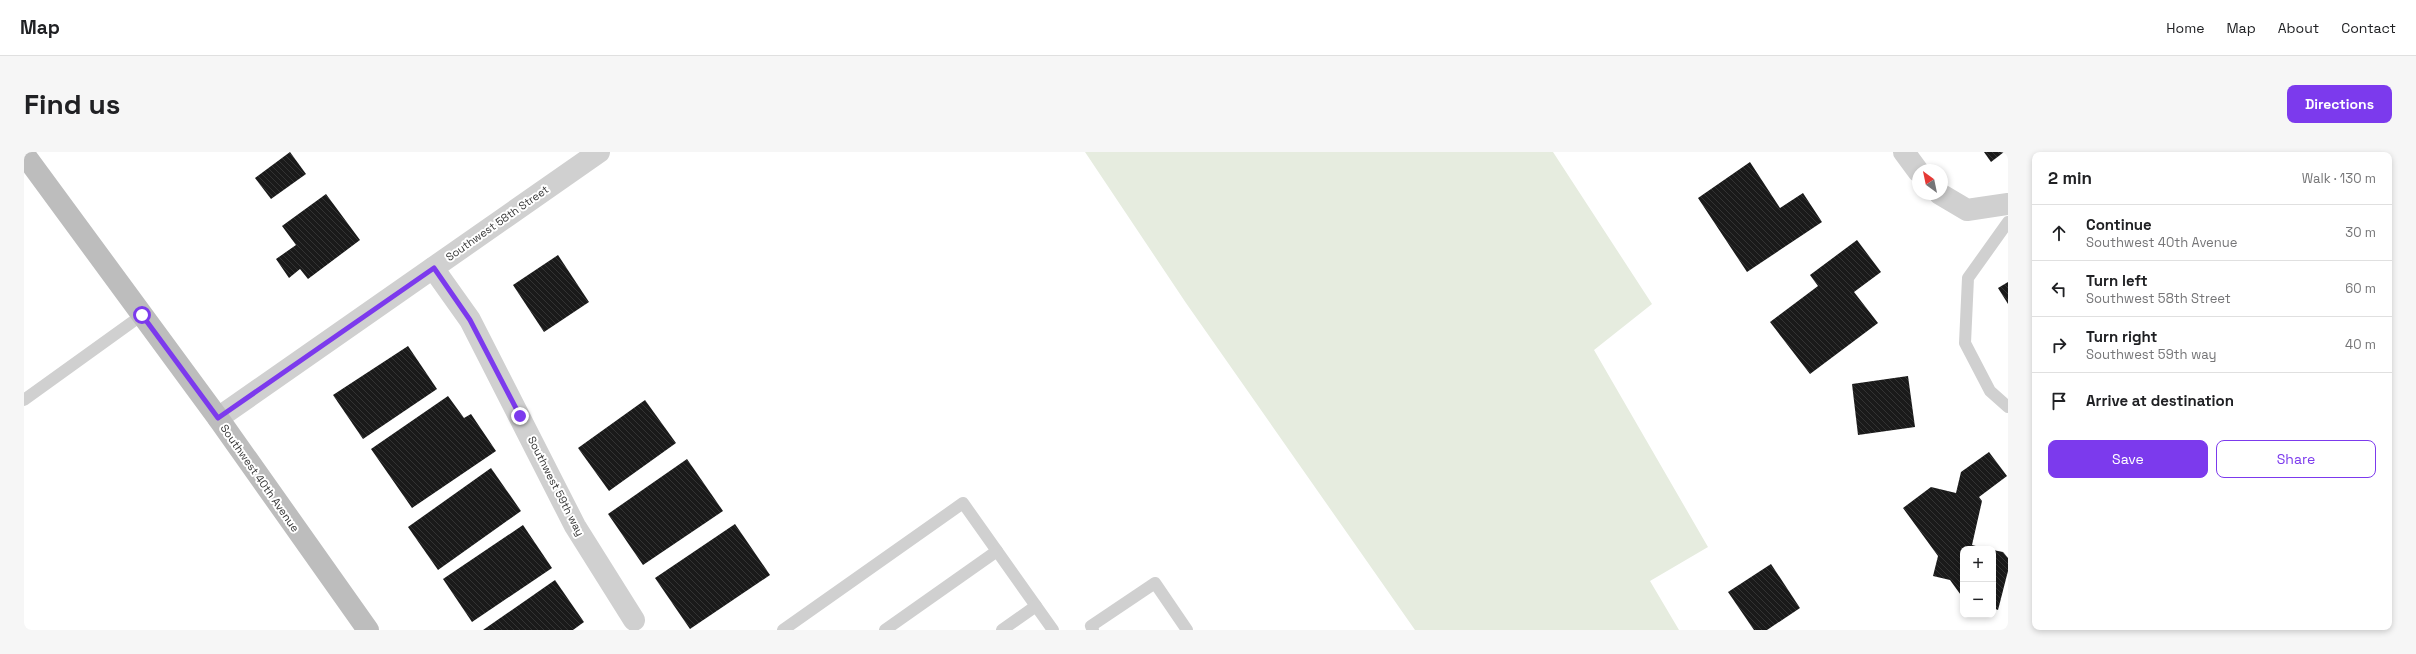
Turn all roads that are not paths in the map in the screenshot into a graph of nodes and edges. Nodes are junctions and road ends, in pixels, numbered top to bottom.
1 (599, 152) edge
2 (1904, 152) edge
3 (24, 154) edge
4 (1913, 164) edge
5 (1948, 199) edge
6 (2008, 204) edge
7 (2008, 222) edge
8 (434, 268) junction
9 (142, 315) junction
10 (24, 400) edge
11 (2008, 407) edge
12 (218, 418) junction
13 (997, 550) junction
14 (1036, 606) junction
15 (634, 620) dead end
16 (368, 630) edge
17 (783, 630) edge
18 (884, 630) edge
19 (1002, 630) edge
20 (1054, 630) edge
21 (1093, 630) edge
22 (1187, 630) edge

1 - 8 street, Southwest 58th Street
2 - 4 street
3 - 9 street, Southwest 40th Avenue
5 - 6 street
7 - 11 lane
8 - 12 street, Southwest 58th Street
8 - 15 street, Southwest 59th way
9 - 10 lane
9 - 12 street, Southwest 40th Avenue
12 - 16 street, Southwest 40th Avenue
13 - 14 lane
13 - 17 lane
13 - 18 lane
14 - 19 lane
14 - 20 lane
21 - 22 lane

